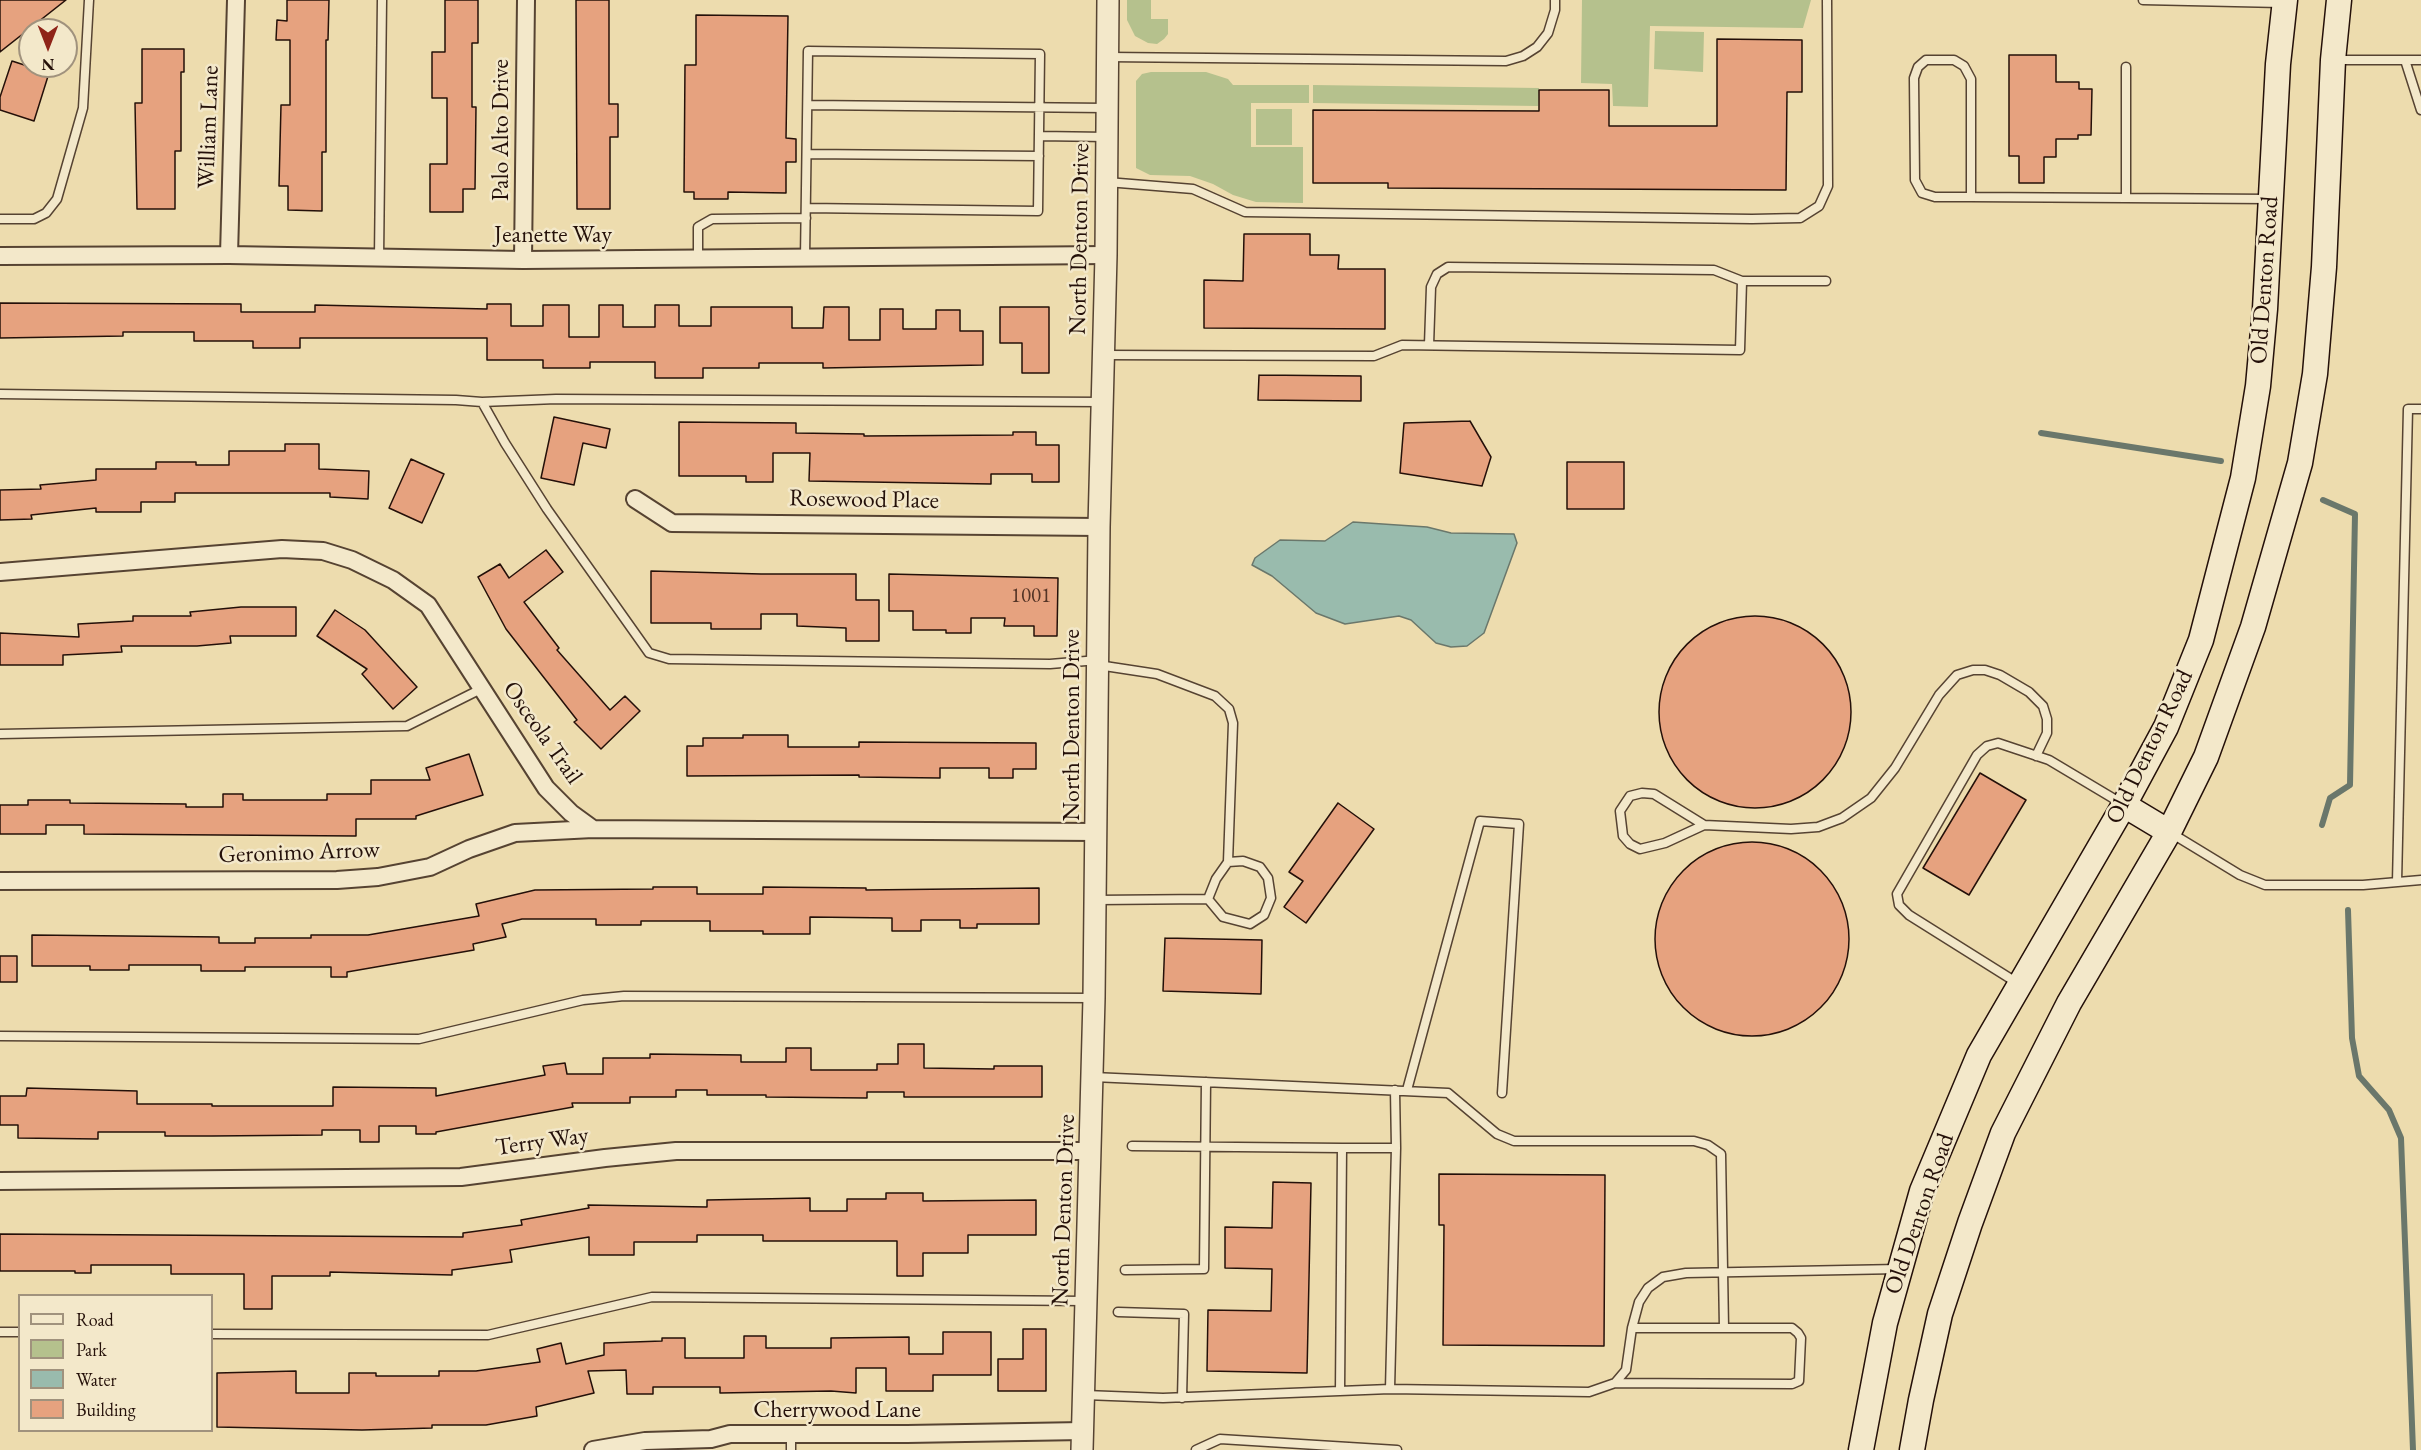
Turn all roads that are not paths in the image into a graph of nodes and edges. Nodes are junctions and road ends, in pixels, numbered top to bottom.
1 (89, 0) edge
2 (236, 0) edge
3 (382, 0) edge
4 (526, 0) edge
5 (1108, 0) edge
6 (1555, 0) edge
7 (1827, 0) edge
8 (2143, 0) edge
9 (2159, 0) edge
10 (2339, 0) edge
11 (2285, 2) edge
12 (1107, 57) junction
13 (2333, 60) junction
14 (2405, 60) junction
15 (2421, 60) edge
16 (2126, 67) dead end
17 (808, 105) junction
18 (1039, 107) junction
19 (1107, 108) junction
20 (2421, 111) edge
21 (1039, 136) junction
22 (1107, 137) junction
23 (807, 154) junction
24 (1039, 156) junction
25 (1107, 182) junction
26 (1971, 197) junction
27 (2126, 198) junction
28 (2271, 199) junction
29 (806, 213) junction
30 (0, 219) edge
31 (229, 255) junction
32 (1106, 255) junction
33 (0, 256) edge
34 (379, 258) junction
35 (698, 259) junction
36 (805, 259) junction
37 (523, 260) junction
38 (1742, 281) junction
39 (1826, 281) dead end
40 (1428, 345) junction
41 (1104, 355) junction
42 (0, 394) edge
43 (482, 402) junction
44 (1102, 402) junction
45 (2421, 409) edge
46 (635, 499) dead end
47 (1099, 527) junction
48 (0, 572) edge
49 (1098, 662) junction
50 (481, 689) junction
51 (0, 734) edge
52 (2036, 756) junction
53 (2124, 805) junction
54 (1704, 825) junction
55 (593, 830) junction
56 (1097, 832) junction
57 (2169, 832) junction
58 (1228, 862) junction
59 (0, 880) edge
60 (2421, 880) edge
61 (2397, 882) junction
62 (1208, 899) junction
63 (1096, 900) junction
64 (2020, 984) junction
65 (1094, 998) junction
66 (0, 1036) edge
67 (1093, 1077) junction
68 (1206, 1082) junction
69 (1395, 1090) junction
70 (1407, 1090) junction
71 (1502, 1093) dead end
72 (1132, 1146) dead end
73 (1204, 1146) junction
74 (1342, 1148) junction
75 (1396, 1148) junction
76 (1091, 1151) junction
77 (0, 1181) edge
78 (1900, 1269) junction
79 (1125, 1270) dead end
80 (1725, 1273) junction
81 (1087, 1301) junction
82 (1118, 1312) dead end
83 (1632, 1328) junction
84 (1724, 1328) junction
85 (0, 1332) edge
86 (18, 1332) edge
87 (213, 1334) edge
88 (1616, 1383) junction
89 (1389, 1389) junction
90 (1340, 1391) junction
91 (1084, 1395) junction
92 (1182, 1398) junction
93 (1083, 1441) edge
94 (791, 1442) edge
95 (907, 1442) edge
96 (645, 1446) edge
97 (593, 1450) edge
98 (1196, 1450) edge
99 (1397, 1450) edge
100 (1861, 1450) edge
101 (1912, 1450) edge

1 - 30 lane
2 - 31 street, William Lane
3 - 34 lane
4 - 37 street, Palo Alto Drive
5 - 12 street, North Denton Drive
6 - 12 lane
7 - 25 lane
8 - 9 lane
9 - 11 lane
10 - 13 main road, Old Denton Road
11 - 28 main road, Old Denton Road
12 - 19 street, North Denton Drive
13 - 14 lane
13 - 57 main road, Old Denton Road
14 - 15 lane
14 - 20 lane
16 - 27 lane
17 - 18 lane
17 - 18 lane
17 - 23 lane
18 - 19 lane
18 - 21 lane
19 - 22 street, North Denton Drive
21 - 22 lane
21 - 24 lane
22 - 25 street, North Denton Drive
23 - 24 lane
23 - 29 lane
24 - 29 lane
25 - 32 street, North Denton Drive
26 - 26 lane
26 - 27 lane
27 - 28 lane
28 - 53 main road, Old Denton Road
29 - 35 lane
29 - 36 lane
31 - 33 street, Jeanette Way
31 - 34 street, Jeanette Way
32 - 36 street, Jeanette Way
32 - 41 street, North Denton Drive
34 - 37 street, Jeanette Way
35 - 36 street, Jeanette Way
35 - 37 street, Jeanette Way
38 - 39 lane
38 - 40 lane
38 - 40 lane
40 - 41 lane
41 - 44 street, North Denton Drive
42 - 43 lane
43 - 44 lane
43 - 49 lane
44 - 47 street, North Denton Drive
45 - 61 lane
46 - 47 street, Rosewood Place
47 - 49 street, North Denton Drive
48 - 50 street, Osceola Trail
49 - 56 street, North Denton Drive
49 - 58 lane
50 - 51 lane
50 - 55 street, Osceola Trail
52 - 53 lane
52 - 54 lane
52 - 64 lane
53 - 57 main road
53 - 64 main road, Old Denton Road
54 - 54 lane
55 - 56 street
55 - 59 street, Geronimo Arrow
56 - 63 street, North Denton Drive
57 - 61 lane
57 - 101 main road, Old Denton Road
58 - 62 lane
58 - 62 lane
60 - 61 lane
62 - 63 lane
63 - 65 street, North Denton Drive
64 - 78 main road, Old Denton Road
65 - 66 lane
65 - 67 street, North Denton Drive
67 - 68 lane
67 - 76 street, North Denton Drive
68 - 69 lane
68 - 73 lane
69 - 70 lane
69 - 75 lane
70 - 71 lane
70 - 80 lane
72 - 73 lane
73 - 74 lane
73 - 79 lane
74 - 75 lane
74 - 90 lane
75 - 89 lane
76 - 77 street, Terry Way
76 - 81 street, North Denton Drive
78 - 80 lane
78 - 100 main road, Old Denton Road
80 - 83 lane
80 - 84 lane
81 - 87 lane
81 - 91 street, North Denton Drive
82 - 92 lane
83 - 84 lane
83 - 88 lane
84 - 88 lane
85 - 86 lane
88 - 89 lane
89 - 90 lane
90 - 92 lane
91 - 92 lane
91 - 93 street, North Denton Drive
93 - 95 street, Cherrywood Lane
94 - 95 street, Cherrywood Lane
94 - 96 street, Cherrywood Lane
96 - 97 street, Cherrywood Lane
98 - 99 lane

